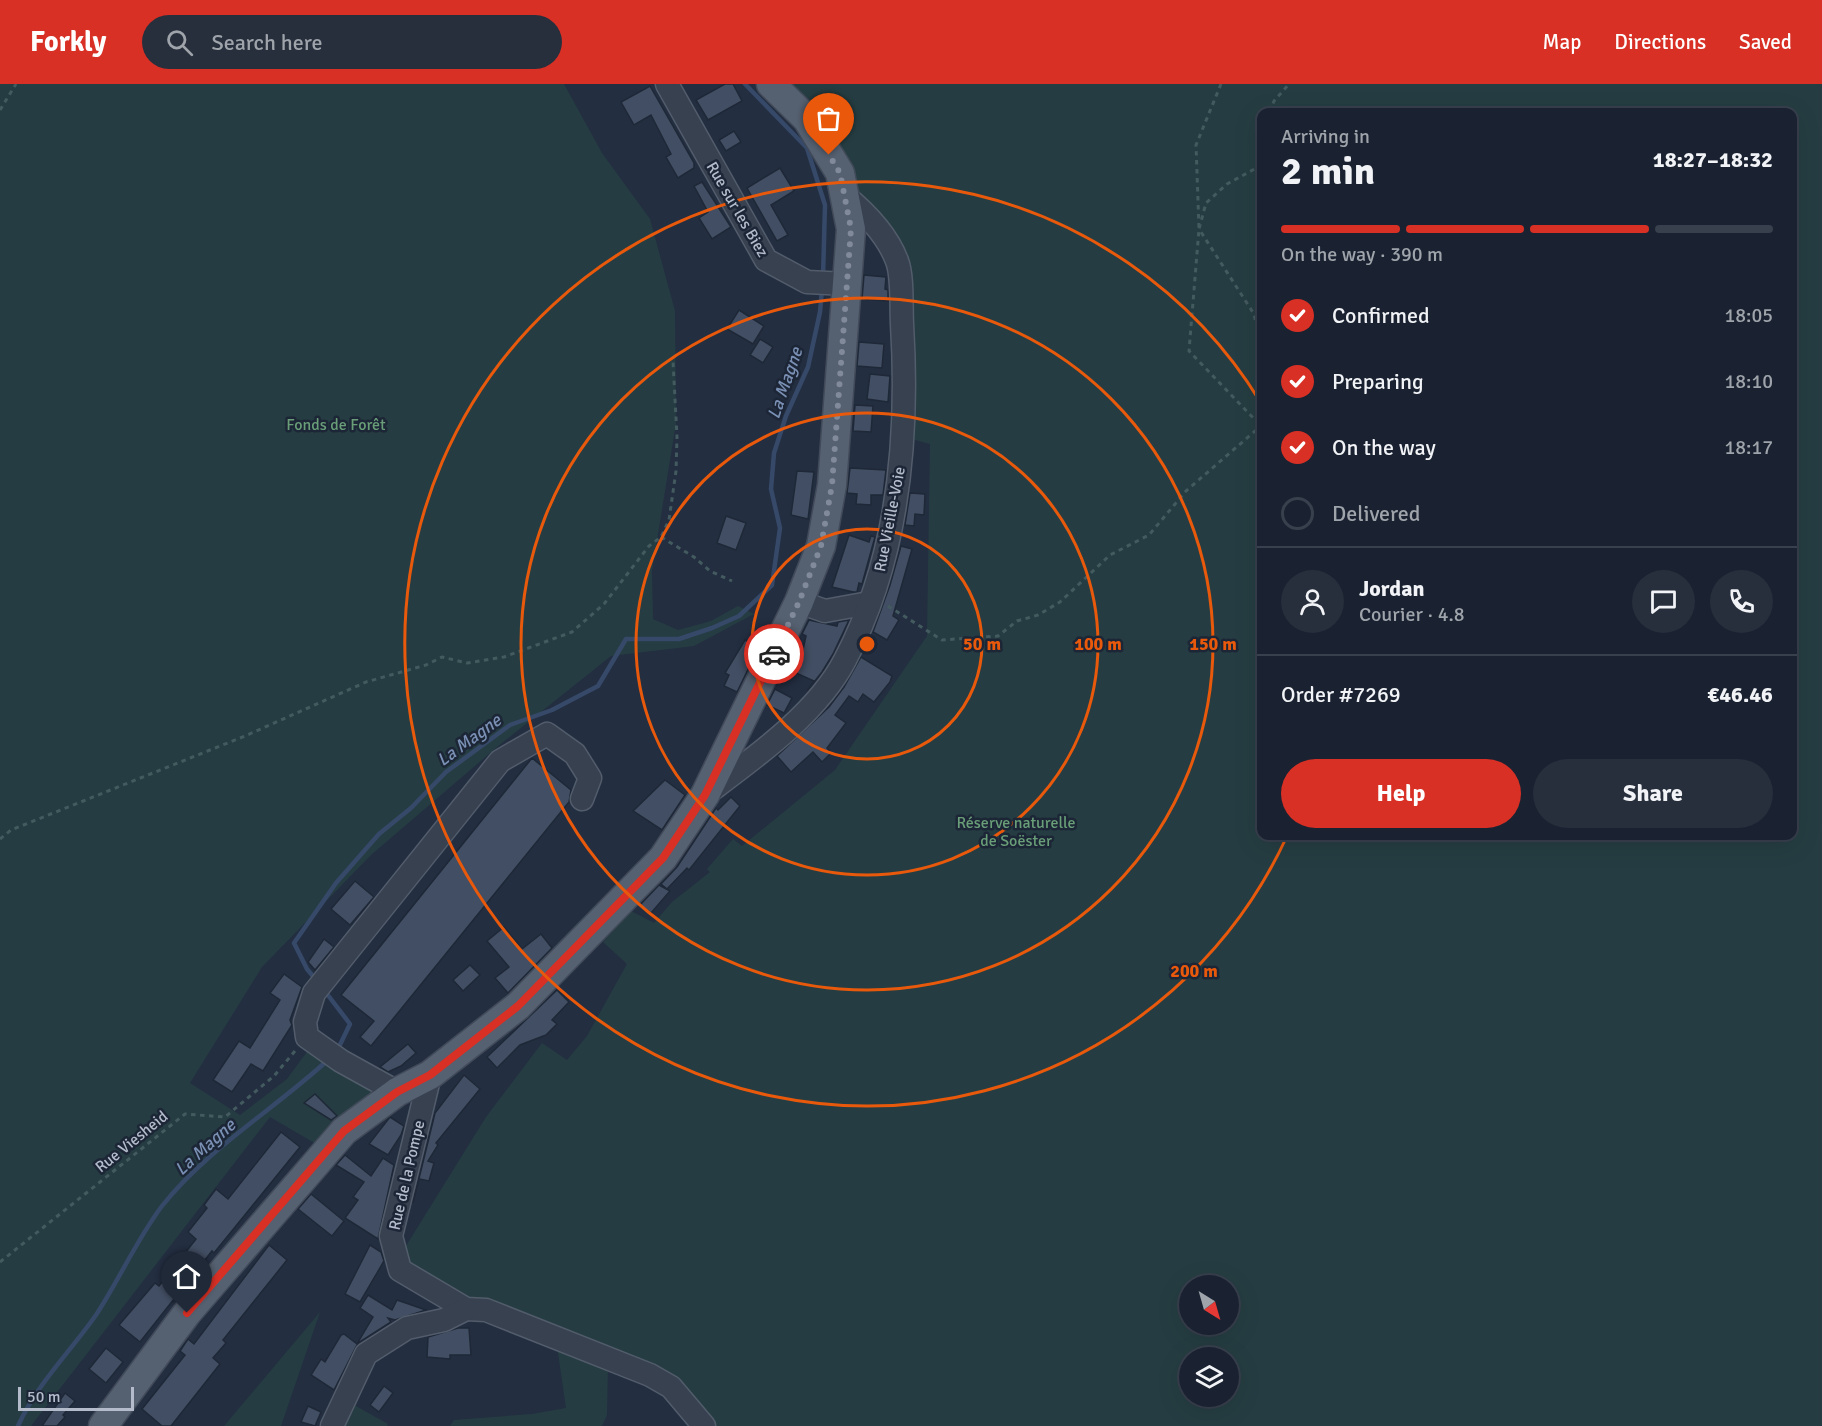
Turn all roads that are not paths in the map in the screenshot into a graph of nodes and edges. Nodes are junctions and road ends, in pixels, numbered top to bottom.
1 (667, 84) edge
2 (771, 84) edge
3 (844, 195) junction
4 (839, 285) junction
5 (799, 602) junction
6 (869, 603) junction
7 (705, 795) junction
8 (582, 799) dead end
9 (430, 1075) junction
10 (397, 1092) junction
11 (466, 1309) junction
12 (104, 1426) edge
13 (332, 1426) edge
14 (704, 1426) edge

1 - 4 street, Rue sur les Biez
2 - 3 main road
3 - 4 main road
3 - 6 street, Rue Vieille-Voie
4 - 5 main road
5 - 6 street
5 - 7 main road
6 - 7 street, Rue Vieille-Voie
7 - 9 main road
8 - 10 street
9 - 10 main road
9 - 11 street, Rue de la Pompe
10 - 12 main road
11 - 13 street
11 - 14 street, Rue de la Pompe

